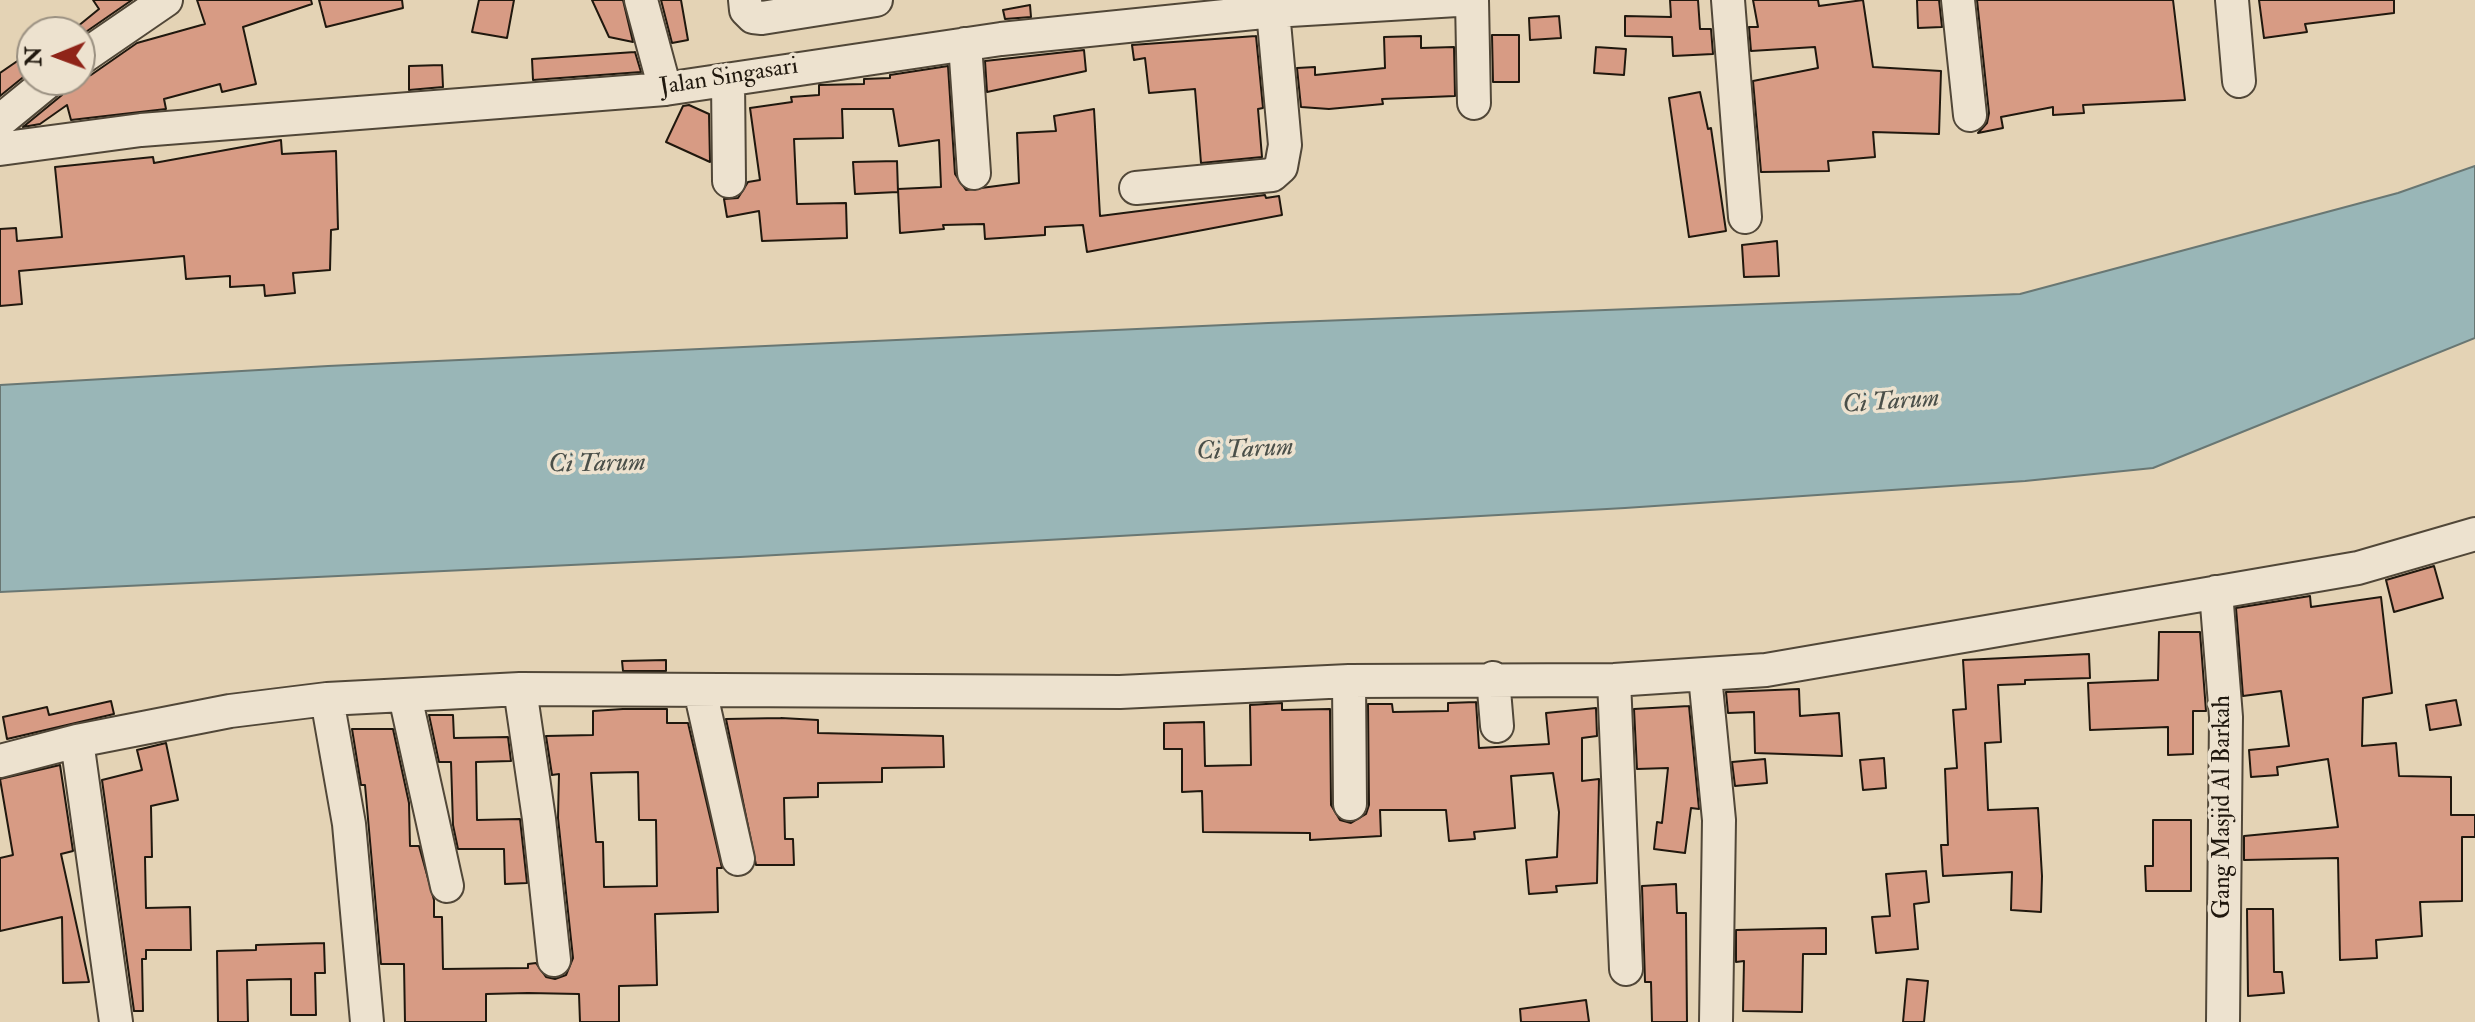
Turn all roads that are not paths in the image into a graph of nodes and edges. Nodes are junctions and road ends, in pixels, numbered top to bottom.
1 (166, 0) edge
2 (641, 0) edge
3 (745, 0) edge
4 (868, 0) edge
5 (876, 0) edge
6 (1457, 0) edge
7 (1472, 0) edge
8 (1728, 0) edge
9 (1958, 0) edge
10 (2232, 0) edge
11 (1263, 8) edge
12 (965, 44) junction
13 (96, 48) edge
14 (728, 80) junction
15 (2239, 81) dead end
16 (665, 89) junction
17 (30, 96) edge
18 (1474, 103) dead end
19 (1970, 115) dead end
20 (0, 121) edge
21 (0, 149) edge
22 (974, 173) dead end
23 (729, 181) dead end
24 (1136, 188) dead end
25 (1745, 217) dead end
26 (2475, 534) edge
27 (2216, 592) junction
28 (1705, 676) junction
29 (1493, 678) junction
30 (1614, 680) junction
31 (1349, 681) junction
32 (520, 689) junction
33 (700, 690) junction
34 (405, 696) junction
35 (327, 699) junction
36 (1497, 726) dead end
37 (77, 741) junction
38 (0, 761) edge
39 (1350, 804) dead end
40 (738, 859) dead end
41 (447, 886) dead end
42 (554, 960) dead end
43 (1626, 969) dead end
44 (116, 1022) edge
45 (367, 1022) edge
46 (1716, 1022) edge
47 (2223, 1022) edge

1 - 13 street
2 - 16 street
3 - 4 street
4 - 5 street
6 - 11 street, Jalan Singasari
7 - 18 street
8 - 25 street
9 - 19 street
10 - 15 street
11 - 12 street, Jalan Singasari
11 - 24 street
12 - 14 street, Jalan Singasari
12 - 22 street
14 - 16 street, Jalan Singasari
14 - 23 street
16 - 21 street, Jalan Singasari
17 - 20 street
26 - 27 street
27 - 28 street
27 - 47 street, Gang Masjid Al Barkah
28 - 30 street
28 - 46 street
29 - 30 street
29 - 31 street
29 - 36 street
30 - 43 street
31 - 33 street
31 - 39 street
32 - 33 street
32 - 34 street
32 - 42 street
33 - 40 street
34 - 35 street
34 - 41 street
35 - 37 street
35 - 45 street
37 - 38 street
37 - 44 street

